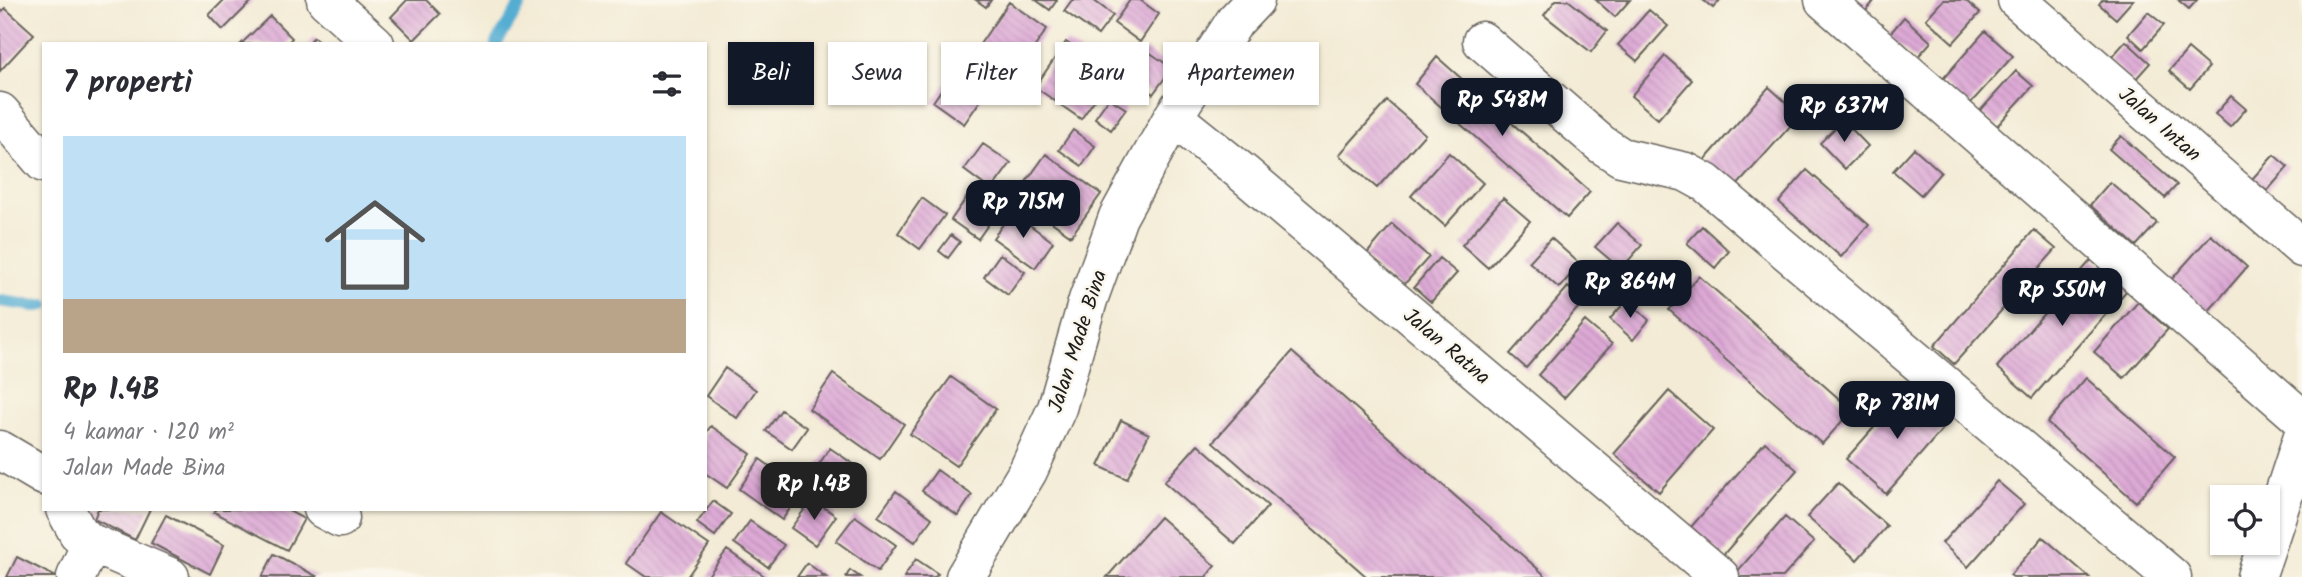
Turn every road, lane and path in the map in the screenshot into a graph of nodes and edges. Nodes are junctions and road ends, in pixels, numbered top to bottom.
1 (326, 0) edge
2 (1255, 0) edge
3 (1824, 0) edge
4 (2017, 0) edge
5 (1482, 41) dead end
6 (373, 42) edge
7 (0, 112) edge
8 (1173, 117) junction
9 (42, 161) edge
10 (2302, 248) edge
11 (2302, 419) edge
12 (2302, 439) edge
13 (0, 450) edge
14 (42, 475) edge
15 (2295, 491) edge
16 (66, 511) edge
17 (2280, 519) edge
18 (91, 543) junction
19 (2264, 555) edge
20 (76, 577) edge
21 (170, 577) edge
22 (965, 577) edge
23 (1720, 577) edge
24 (2172, 577) edge
25 (2256, 577) edge

1 - 6 main road
2 - 8 main road, Jalan Made Bina
3 - 11 main road
4 - 10 main road, Jalan Intan
5 - 24 main road
7 - 9 main road
8 - 22 main road, Jalan Made Bina
8 - 23 main road, Jalan Ratna
12 - 15 main road
13 - 14 main road
15 - 17 main road
16 - 18 main road
18 - 20 main road
18 - 21 main road
19 - 25 main road

